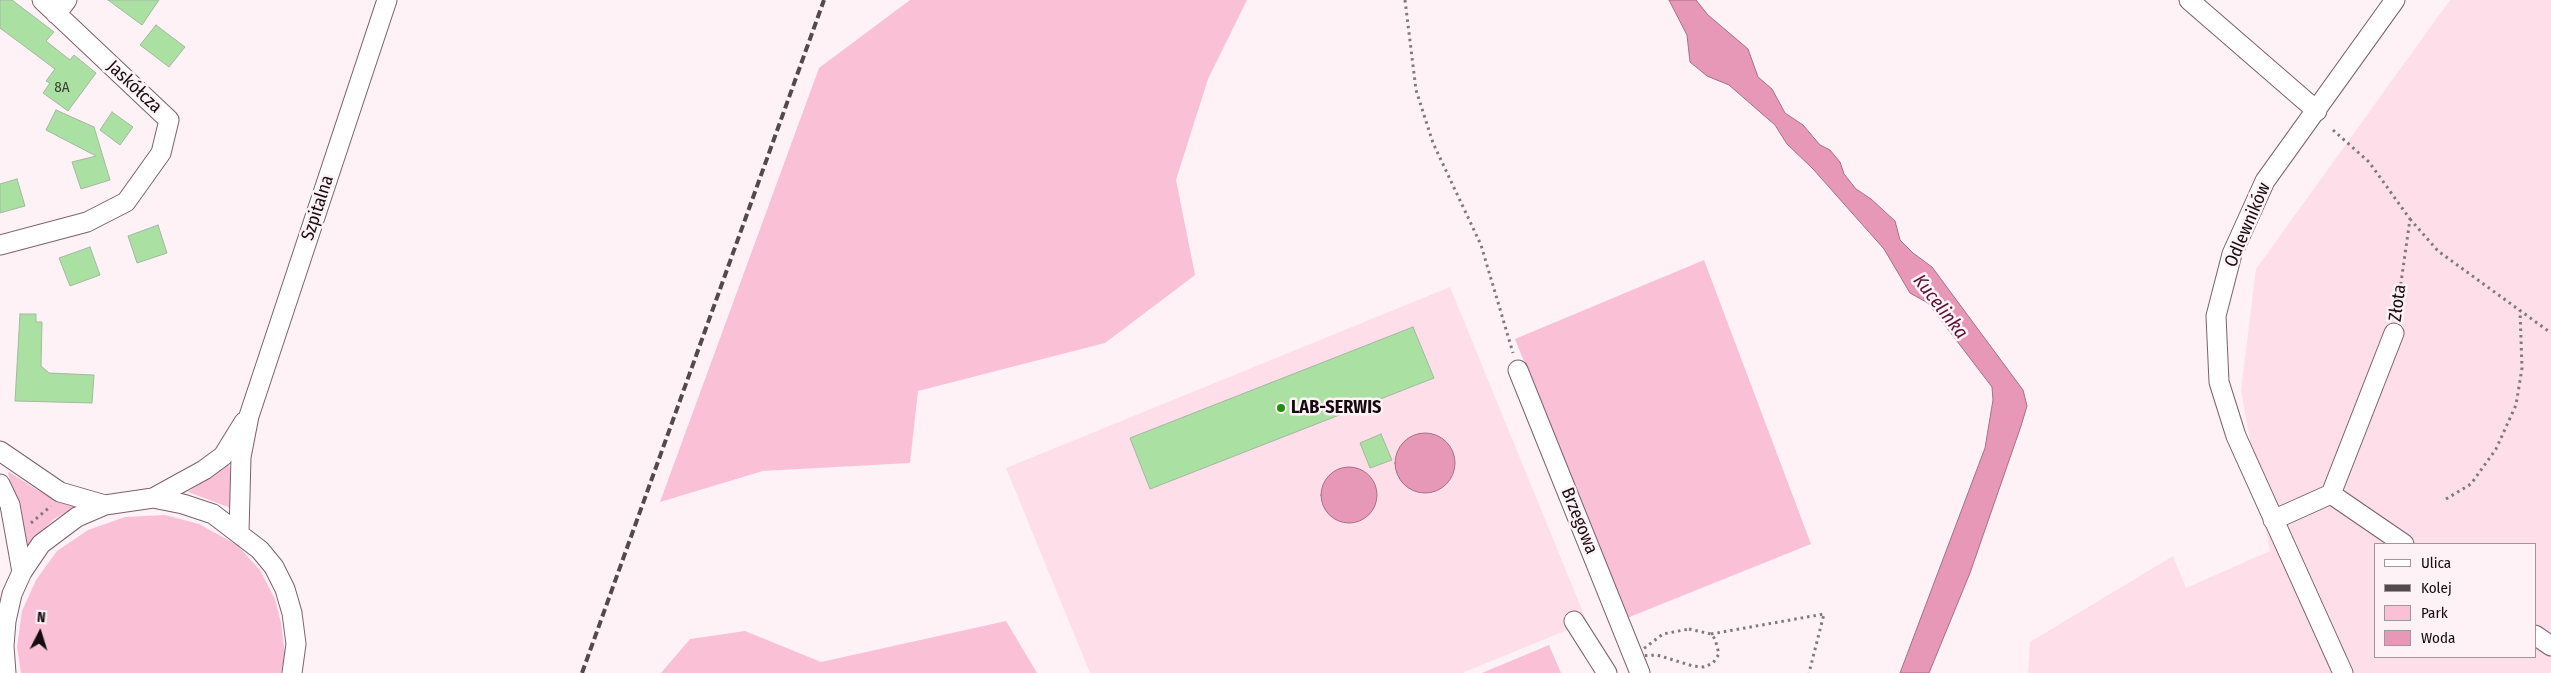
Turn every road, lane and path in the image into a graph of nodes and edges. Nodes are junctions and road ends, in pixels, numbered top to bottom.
1 (42, 0) edge
2 (387, 0) edge
3 (1405, 0) edge
4 (2190, 0) edge
5 (2395, 0) edge
6 (62, 7) edge
7 (2317, 111) junction
8 (2333, 130) dead end
9 (2410, 219) junction
10 (0, 245) edge
11 (2520, 310) junction
12 (2394, 333) joint
13 (2551, 333) edge
14 (1518, 370) joint
15 (248, 416) junction
16 (0, 451) edge
17 (0, 484) edge
18 (2331, 494) junction
19 (154, 498) junction
20 (2446, 499) dead end
21 (106, 505) junction
22 (52, 506) dead end
23 (2273, 520) junction
24 (23, 529) dead end
25 (239, 532) junction
26 (2403, 543) edge
27 (22, 572) junction
28 (1574, 621) dead end
29 (1711, 634) junction
30 (2536, 636) edge
31 (2551, 646) edge
32 (1637, 664) edge
33 (4, 671) edge
34 (292, 673) edge
35 (1607, 673) edge
36 (1809, 673) edge
37 (2343, 673) edge

1 - 6 street, Jaskółcza
2 - 15 street, Szpitalna
3 - 14 path
4 - 7 street
5 - 7 street, Odlewników
6 - 10 street, Jaskółcza
7 - 23 street, Odlewników
8 - 9 path
9 - 11 path
9 - 12 path, Złota
11 - 13 path
11 - 20 path
12 - 18 street, Złota
14 - 32 street, Brzegowa
15 - 19 street, Szpitalna
15 - 25 street, Szpitalna
16 - 21 street
17 - 27 street
18 - 23 street
18 - 26 street
19 - 21 street
19 - 25 street
21 - 27 street
22 - 24 path
23 - 37 street, Odlewników
25 - 34 street
27 - 33 street
28 - 35 street
29 - 32 path
29 - 32 path
29 - 36 path
30 - 31 street

